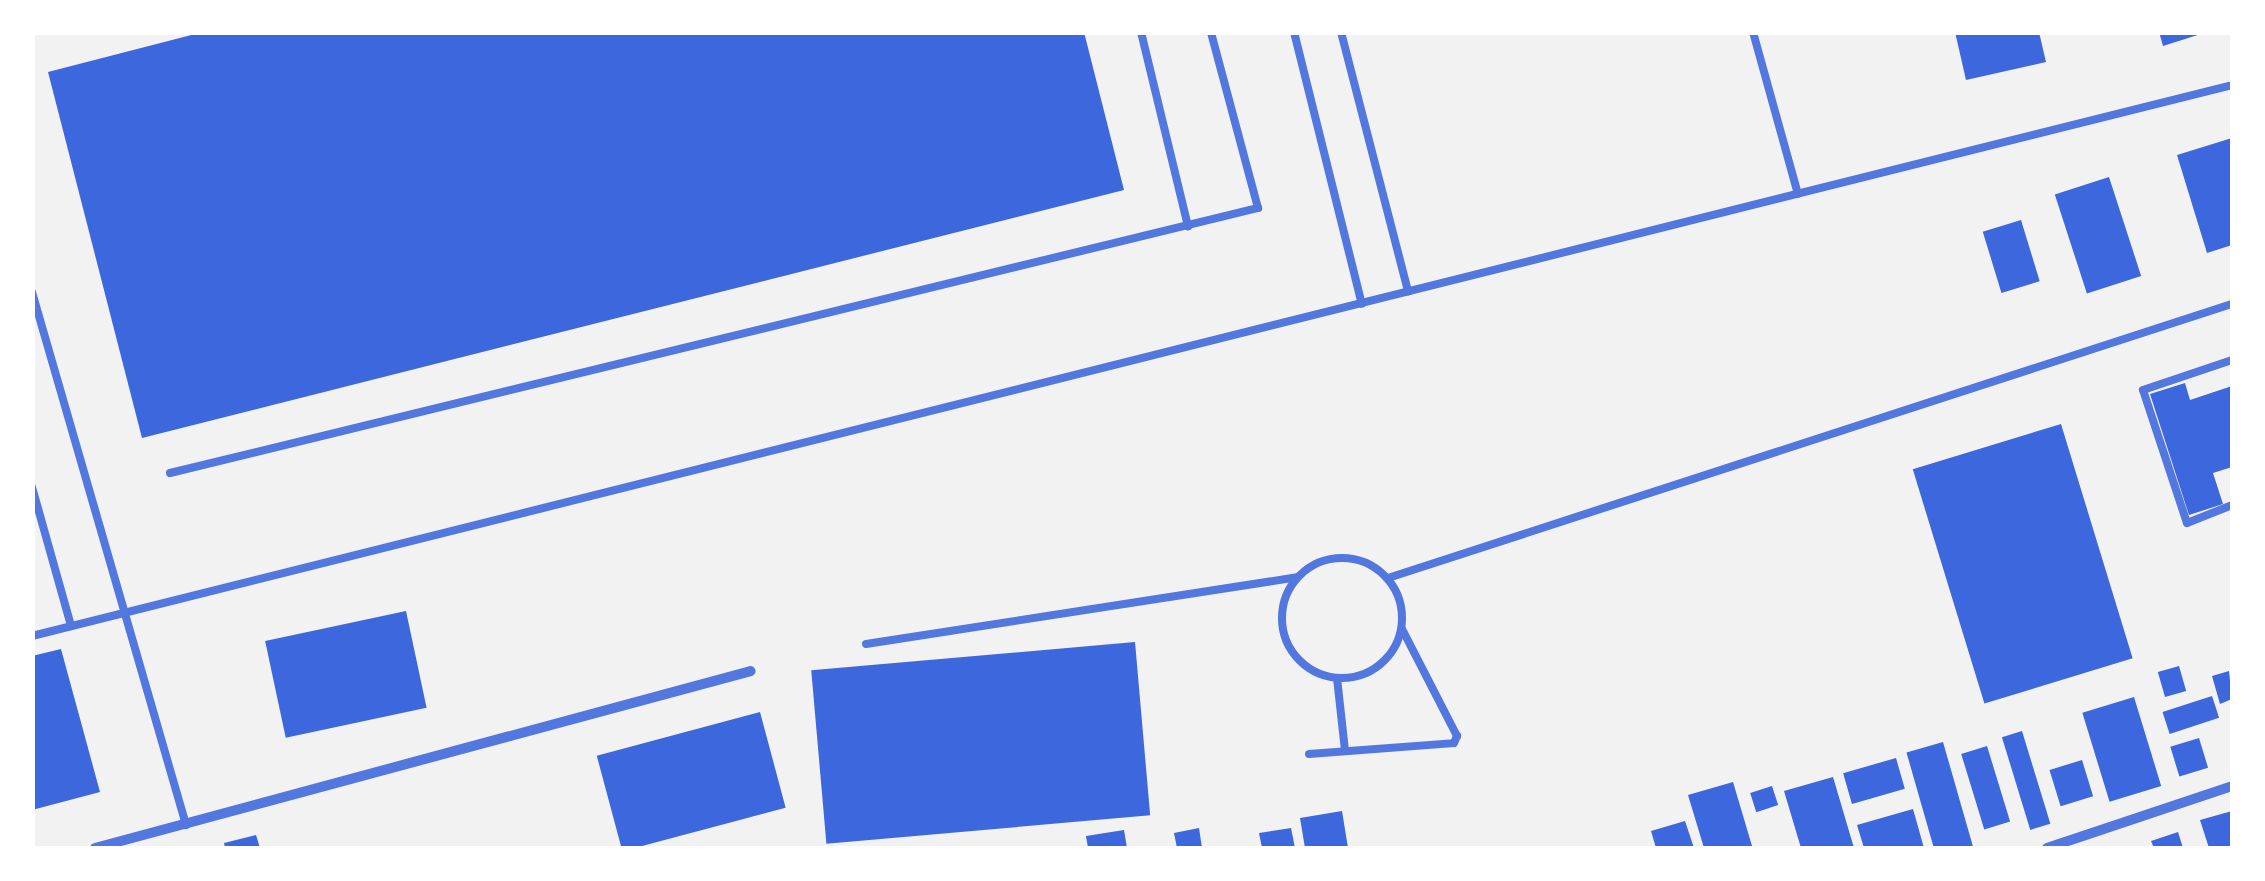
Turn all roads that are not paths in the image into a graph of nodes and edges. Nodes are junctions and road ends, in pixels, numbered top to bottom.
1 (1142, 32) edge
2 (1211, 32) edge
3 (1294, 32) edge
4 (1341, 32) edge
5 (1753, 32) edge
6 (2232, 84) edge
7 (1798, 194) junction
8 (1188, 226) junction
9 (32, 292) edge
10 (1408, 292) junction
11 (1362, 304) junction
12 (2232, 304) edge
13 (2232, 360) edge
14 (170, 473) dead end
15 (32, 487) edge
16 (2232, 504) edge
17 (1298, 576) junction
18 (1388, 578) junction
19 (123, 613) junction
20 (71, 626) junction
21 (1402, 628) junction
22 (32, 636) edge
23 (866, 644) dead end
24 (752, 670) dead end
25 (1337, 678) junction
26 (1344, 751) junction
27 (1309, 754) dead end
28 (2232, 786) edge
29 (186, 824) junction
30 (95, 848) edge
31 (2047, 848) edge

1 - 8 lane
2 - 8 lane
3 - 11 lane
4 - 10 lane
5 - 7 lane
6 - 7 lane
7 - 10 lane
8 - 14 lane
9 - 19 lane
10 - 11 lane
11 - 19 lane
12 - 18 lane
13 - 16 lane
15 - 20 lane
17 - 18 lane
17 - 23 lane
17 - 25 lane
18 - 21 lane
19 - 20 lane
19 - 29 lane
20 - 22 lane
21 - 25 lane
21 - 26 lane
24 - 29 street
25 - 26 lane
26 - 27 lane
28 - 31 street
29 - 30 street

